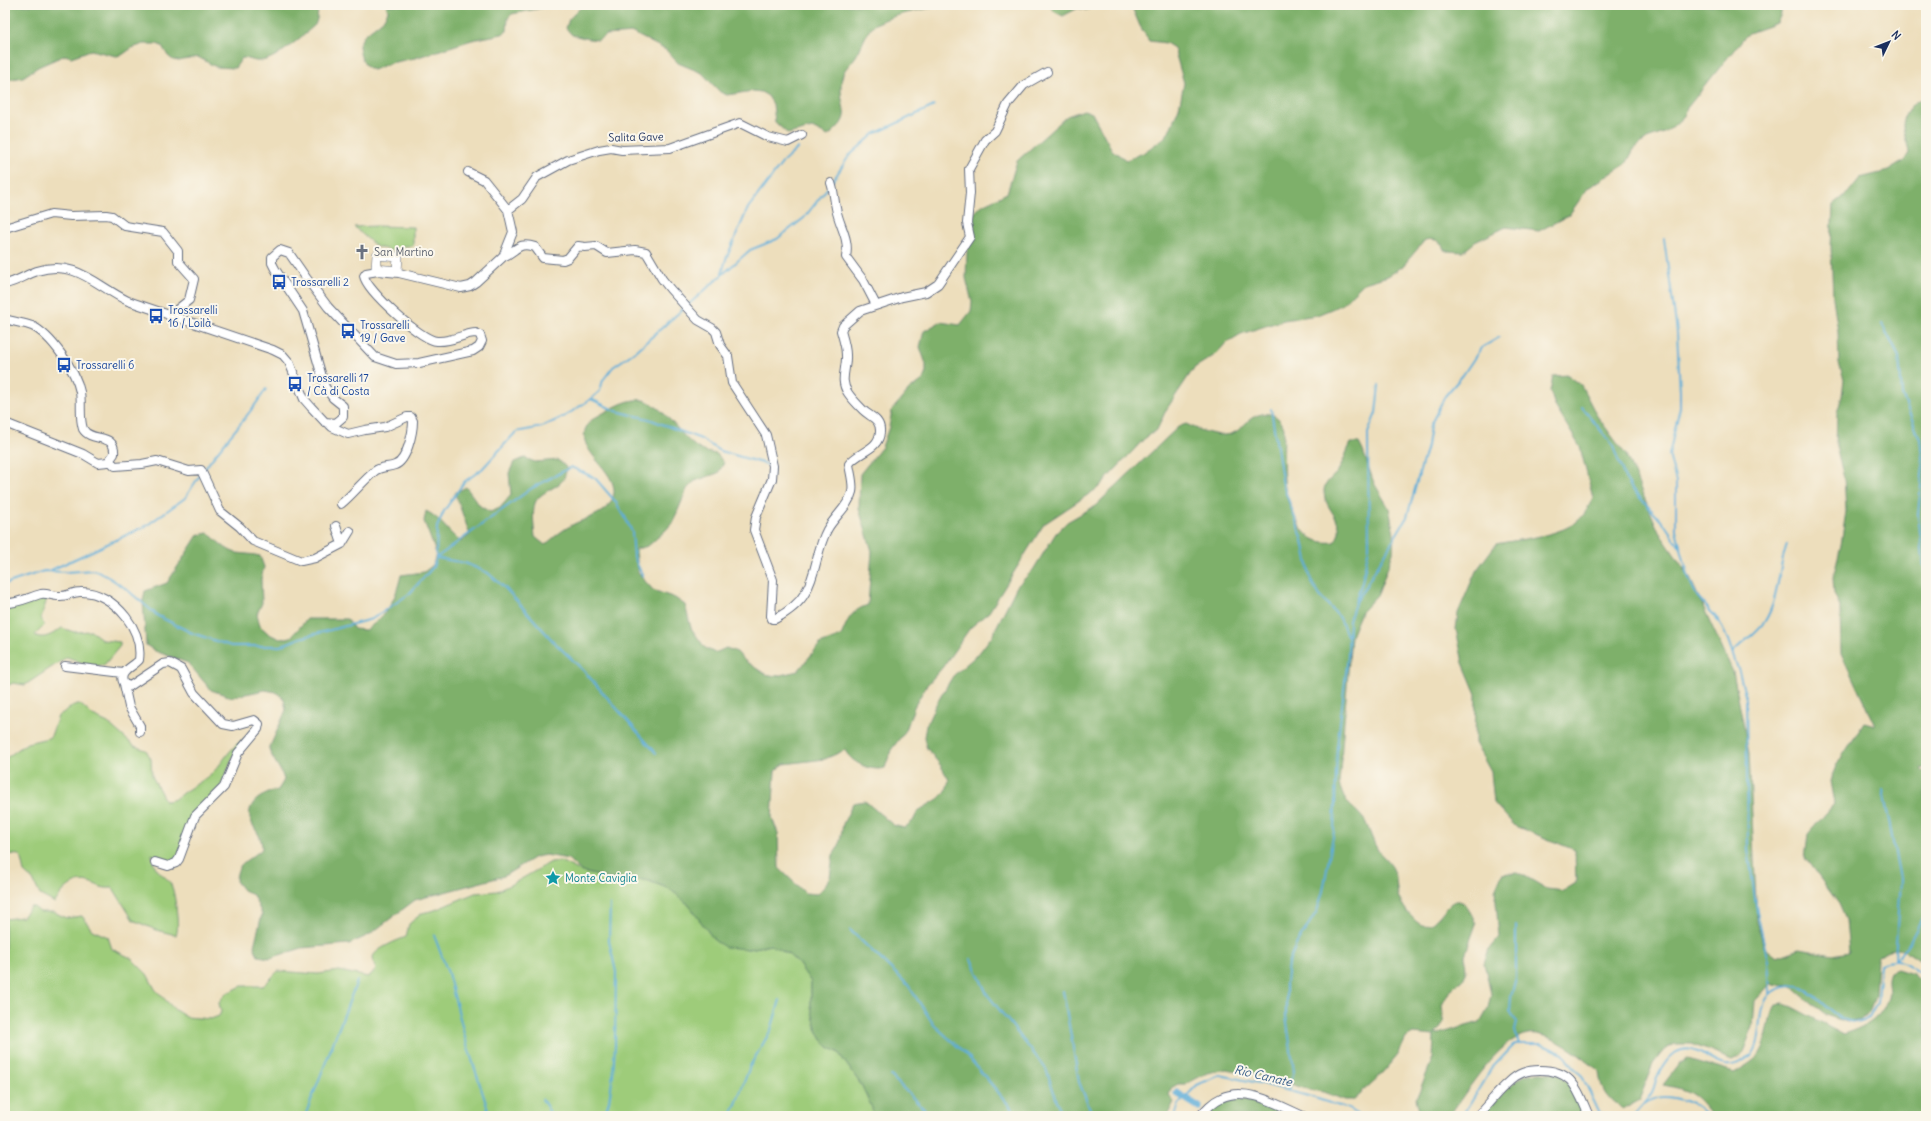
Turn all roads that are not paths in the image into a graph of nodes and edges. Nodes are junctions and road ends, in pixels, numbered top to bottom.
1 (1047, 72) dead end
2 (802, 135) dead end
3 (468, 172) dead end
4 (832, 183) dead end
5 (508, 210) junction
6 (5, 228) edge
7 (503, 257) junction
8 (5, 284) edge
9 (876, 305) junction
10 (168, 316) junction
11 (5, 319) edge
12 (5, 423) edge
13 (328, 423) junction
14 (110, 461) junction
15 (341, 504) dead end
16 (336, 526) dead end
17 (350, 531) dead end
18 (342, 544) junction
19 (5, 602) edge
20 (65, 666) dead end
21 (123, 673) junction
22 (124, 684) junction
23 (140, 732) dead end
24 (155, 862) dead end
25 (1200, 1116) edge
26 (1303, 1116) edge
27 (1477, 1116) edge
28 (1590, 1116) edge

1 - 9 street
2 - 5 street, Salita Gave
3 - 5 street
4 - 9 street
5 - 7 street
6 - 10 street
7 - 9 street
7 - 13 street
8 - 10 street
10 - 13 street
11 - 14 street
12 - 14 street
13 - 15 street
14 - 18 street
16 - 18 street
17 - 18 street
19 - 21 street
20 - 21 street
21 - 22 street
22 - 23 street
22 - 24 street
25 - 26 street
27 - 28 street

